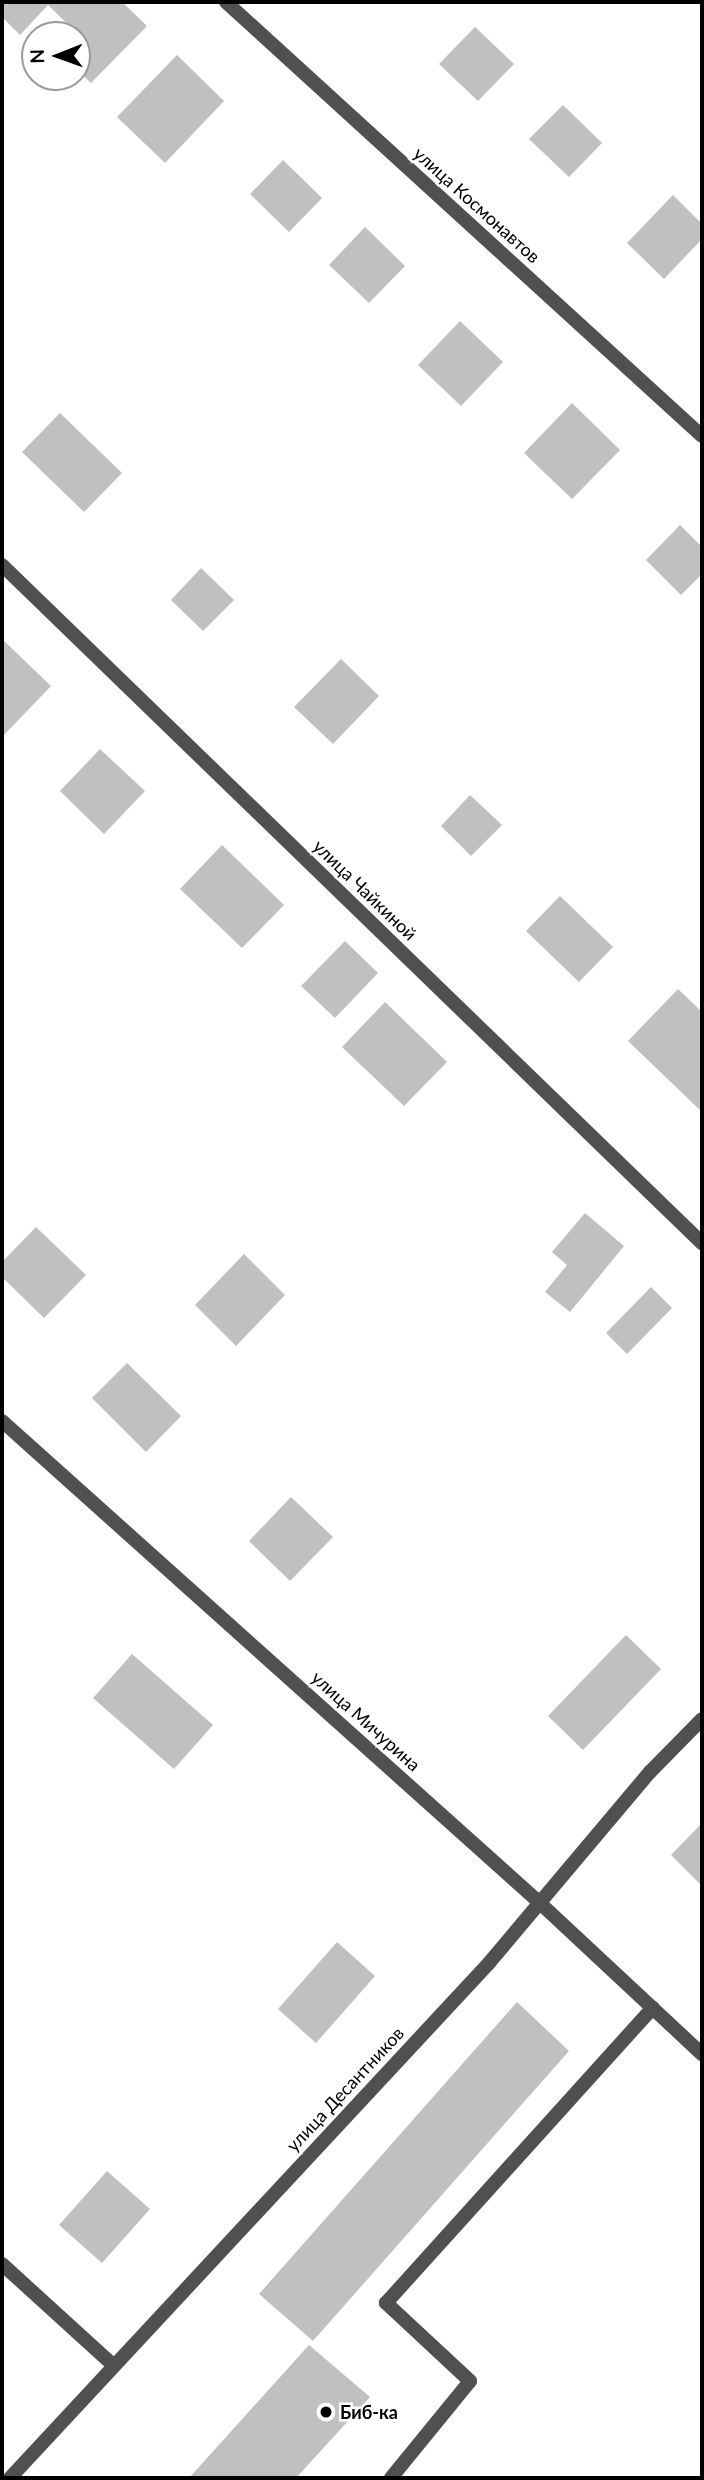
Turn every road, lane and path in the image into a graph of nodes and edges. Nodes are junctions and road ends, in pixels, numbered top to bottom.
1 (226, 2) edge
2 (702, 436) edge
3 (2, 565) edge
4 (702, 1243) edge
5 (2, 1421) edge
6 (702, 1719) edge
7 (541, 1904) junction
8 (653, 2008) junction
9 (702, 2054) edge
10 (2, 2264) edge
11 (114, 2366) junction
12 (10, 2478) edge
13 (391, 2478) edge

1 - 2 street, улица Космонавтов
3 - 4 street, улица Чайкиной
5 - 7 street, улица Мичурина
6 - 7 street, улица Десантников
7 - 8 street, улица Мичурина
7 - 11 street, улица Десантников
8 - 9 street, улица Мичурина
8 - 13 street
10 - 11 street
11 - 12 street, улица Десантников

